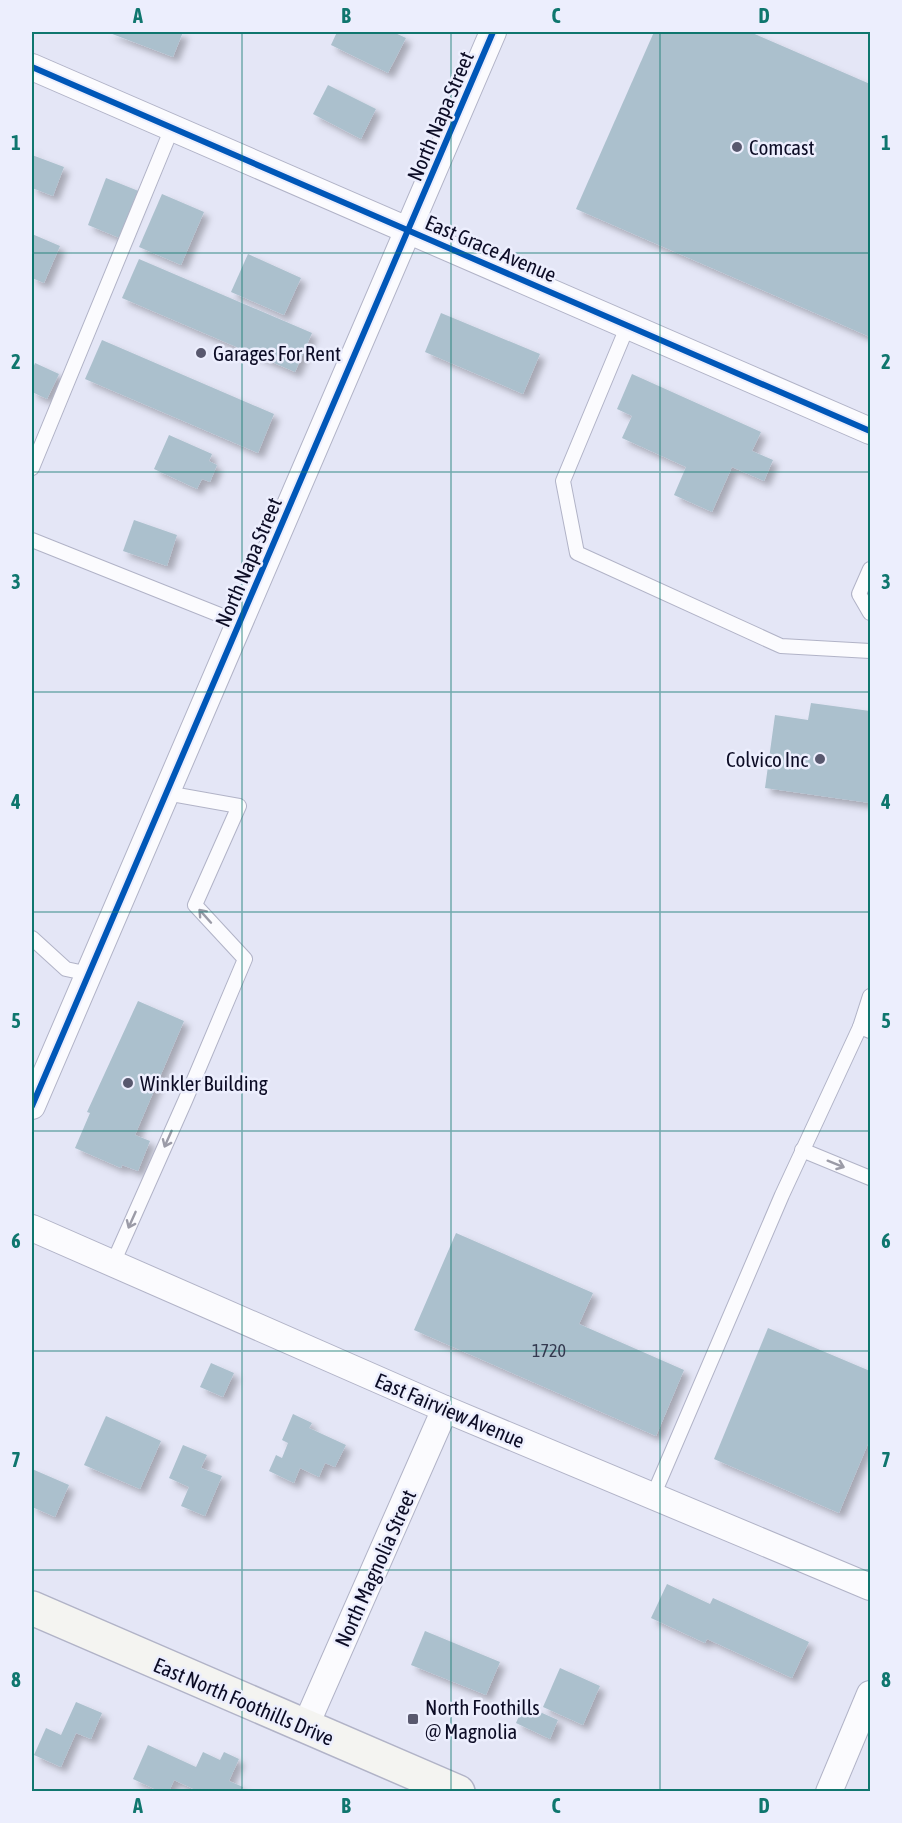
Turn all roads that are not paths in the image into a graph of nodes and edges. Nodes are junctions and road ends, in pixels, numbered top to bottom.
1 (493, 32) edge
2 (32, 67) edge
3 (172, 128) junction
4 (409, 230) junction
5 (628, 326) junction
6 (870, 431) edge
7 (32, 468) edge
8 (32, 540) edge
9 (870, 569) edge
10 (870, 613) edge
11 (240, 623) junction
12 (870, 651) edge
13 (166, 794) junction
14 (32, 938) edge
15 (88, 974) junction
16 (870, 996) edge
17 (865, 1029) edge
18 (32, 1106) edge
19 (802, 1150) junction
20 (870, 1178) edge
21 (32, 1228) edge
22 (113, 1263) junction
23 (445, 1409) junction
24 (653, 1496) junction
25 (870, 1587) edge
26 (32, 1608) edge
27 (870, 1694) edge
28 (304, 1727) junction
29 (458, 1791) edge
30 (829, 1791) edge

1 - 4 street, North Napa Street
2 - 3 street, East Grace Avenue
3 - 4 street, East Grace Avenue
3 - 7 lane
4 - 5 street, East Grace Avenue
4 - 11 street, North Napa Street
5 - 6 street, East Grace Avenue
5 - 12 lane
8 - 11 lane
9 - 10 lane
11 - 13 street, North Napa Street
13 - 15 street, North Napa Street
13 - 22 lane
14 - 15 lane
15 - 18 street, North Napa Street
16 - 17 lane
17 - 19 lane
19 -> 20 lane
19 - 24 lane
21 - 22 street, East Fairview Avenue
22 - 23 street, East Fairview Avenue
23 - 24 street, East Fairview Avenue
23 - 28 street, North Magnolia Street
24 - 25 street, East Fairview Avenue
26 - 28 main road, East North Foothills Drive
27 - 30 street
28 - 29 main road, East North Foothills Drive

